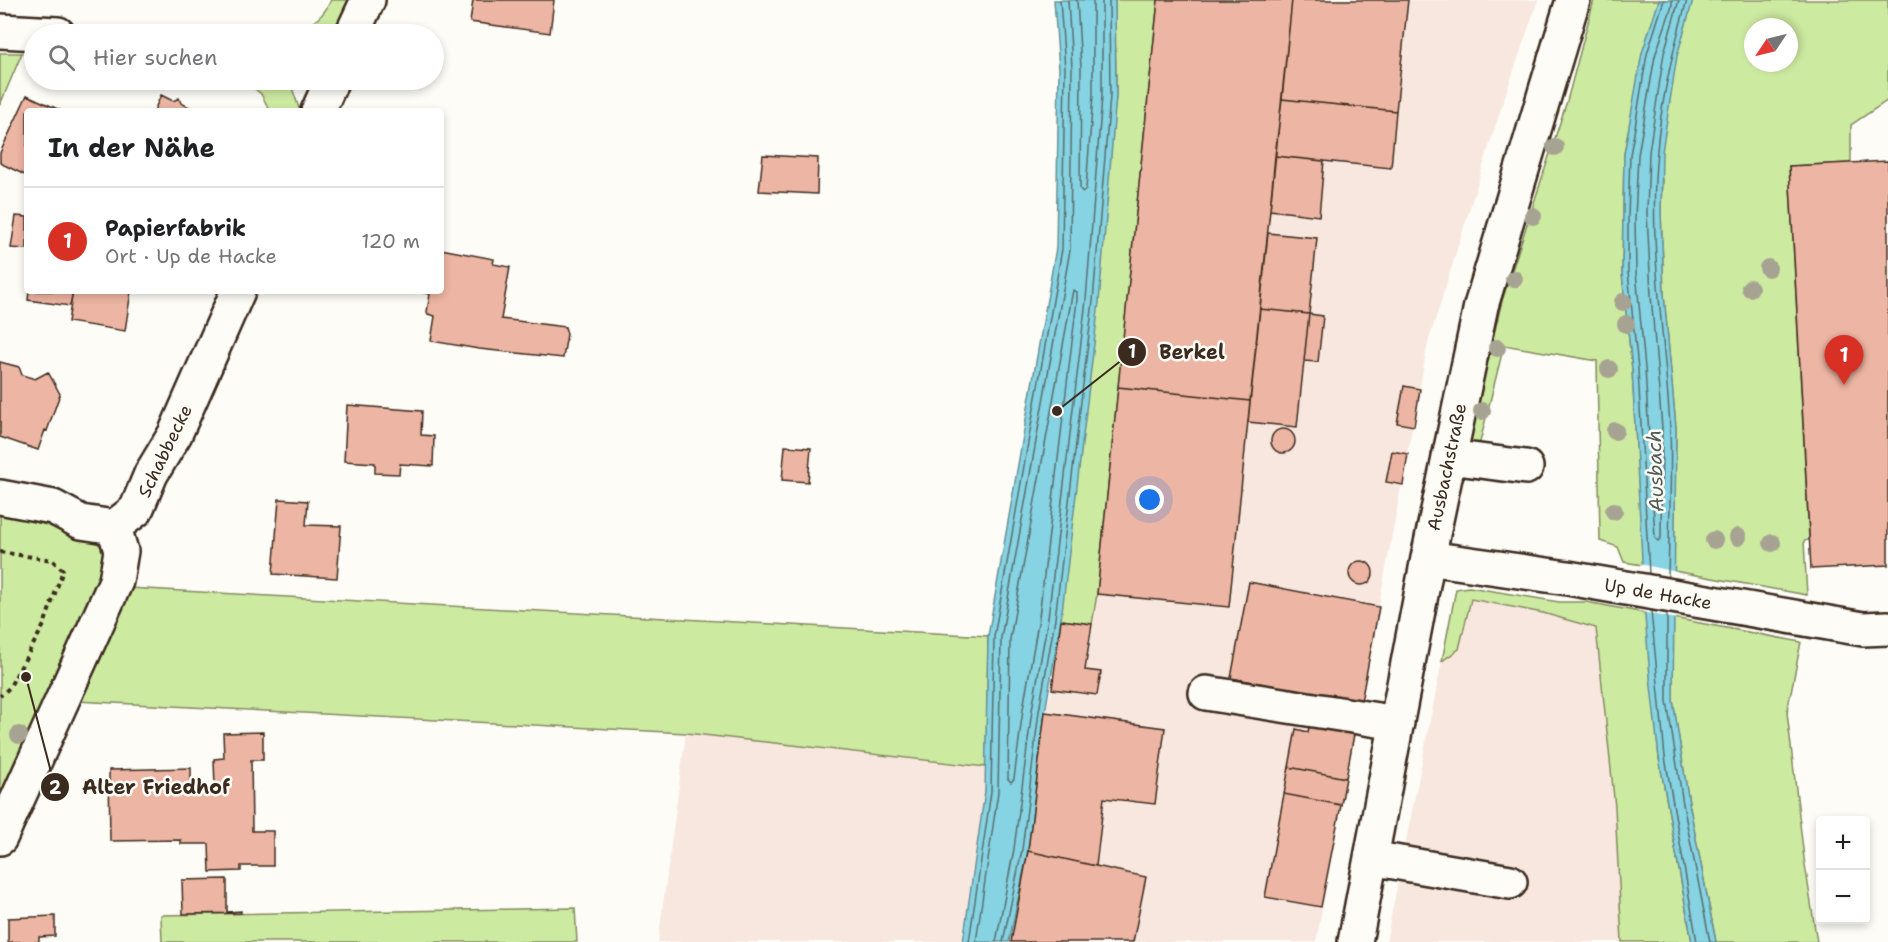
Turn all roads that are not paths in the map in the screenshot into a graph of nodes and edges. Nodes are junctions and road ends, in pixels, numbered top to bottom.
1 (368, 0) edge
2 (1573, 0) edge
3 (357, 24) edge
4 (0, 31) edge
5 (24, 32) edge
6 (327, 90) edge
7 (319, 108) edge
8 (237, 294) edge
9 (1449, 457) junction
10 (1526, 467) dead end
11 (0, 497) edge
12 (114, 527) junction
13 (1428, 558) junction
14 (1888, 628) edge
15 (1206, 693) dead end
16 (1397, 723) junction
17 (0, 838) edge
18 (1371, 858) junction
19 (1510, 882) dead end
20 (1355, 942) edge

1 - 3 street
2 - 9 street, Ausbachstraße
4 - 5 street
6 - 7 street
8 - 12 street, Schabbecke
9 - 10 street
9 - 13 street, Ausbachstraße
11 - 12 street
12 - 17 street
13 - 14 street, Up de Hacke
13 - 16 street, Ausbachstraße
15 - 16 street
16 - 18 street, Ausbachstraße
18 - 19 street
18 - 20 street, Ausbachstraße

